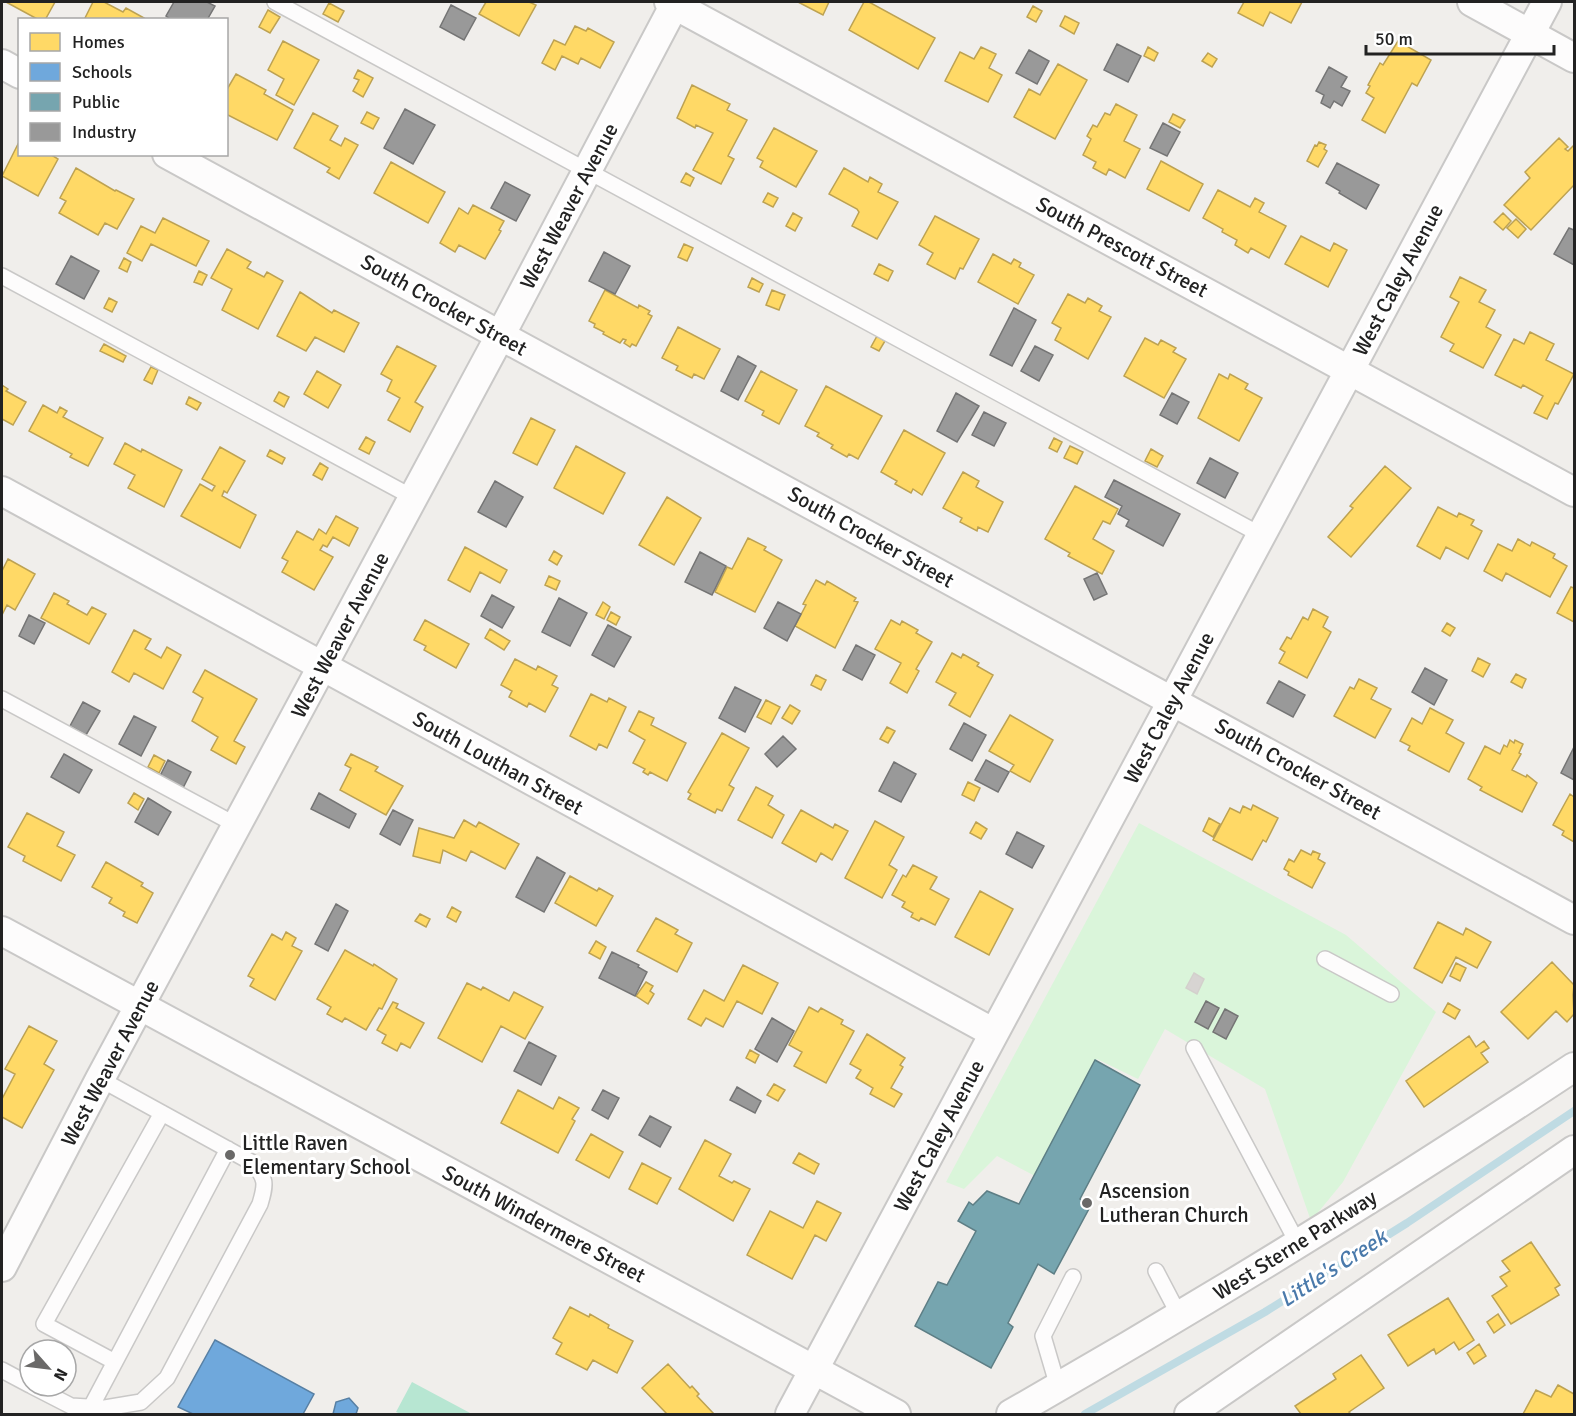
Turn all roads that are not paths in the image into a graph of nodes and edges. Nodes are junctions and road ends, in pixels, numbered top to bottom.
1 (275, 2) edge
2 (1472, 2) edge
3 (1547, 2) edge
4 (673, 3) edge
5 (1530, 34) junction
6 (1575, 58) edge
7 (2, 64) edge
8 (18, 73) edge
9 (171, 156) edge
10 (587, 171) junction
11 (2, 276) edge
12 (500, 336) junction
13 (1349, 370) junction
14 (2, 491) edge
15 (1575, 492) edge
16 (414, 498) junction
17 (1261, 535) junction
18 (323, 667) junction
19 (2, 699) edge
20 (1173, 701) junction
21 (238, 826) junction
22 (1575, 920) edge
23 (2, 931) edge
24 (1325, 959) dead end
25 (1391, 994) dead end
26 (140, 1006) junction
27 (994, 1033) junction
28 (1194, 1048) dead end
29 (1575, 1067) edge
30 (100, 1079) junction
31 (162, 1113) junction
32 (228, 1149) junction
33 (1575, 1150) edge
34 (1298, 1244) junction
35 (2, 1267) edge
36 (1156, 1271) dead end
37 (1074, 1278) dead end
38 (1179, 1315) junction
39 (115, 1362) junction
40 (2, 1370) edge
41 (814, 1370) junction
42 (18, 1379) edge
43 (1058, 1387) junction
44 (55, 1398) edge
45 (91, 1407) junction
46 (790, 1414) edge
47 (896, 1414) edge
48 (1011, 1414) edge
49 (1189, 1414) edge

1 - 10 lane
2 - 5 street
3 - 5 street, West Caley Avenue
4 - 10 street, West Weaver Avenue
4 - 13 street, South Prescott Street
5 - 6 street
5 - 13 street, West Caley Avenue
7 - 8 street
9 - 12 street, South Crocker Street
10 - 12 street, West Weaver Avenue
10 - 17 lane
11 - 16 lane
12 - 16 street, West Weaver Avenue
12 - 20 street, South Crocker Street
13 - 15 street, South Prescott Street
13 - 17 street, West Caley Avenue
14 - 18 street, South Louthan Street
16 - 18 street, West Weaver Avenue
17 - 20 street, West Caley Avenue
18 - 21 street, West Weaver Avenue
18 - 27 street, South Louthan Street
19 - 21 lane
20 - 22 street, South Crocker Street
20 - 27 street, West Caley Avenue
21 - 26 street, West Weaver Avenue
23 - 26 street, South Windermere Street
24 - 25 lane
26 - 30 street, West Weaver Avenue
26 - 41 street, South Windermere Street
27 - 41 street, West Caley Avenue
28 - 34 lane
29 - 34 street, West Sterne Parkway
30 - 31 lane
30 - 35 street, West Weaver Avenue
31 - 32 lane
31 - 39 lane
32 - 39 lane
32 - 45 lane
33 - 49 street
34 - 38 street, West Sterne Parkway
36 - 38 lane
37 - 43 lane
38 - 43 street, West Sterne Parkway
39 - 45 lane
40 - 42 lane
41 - 46 street, West Caley Avenue
41 - 47 street, South Windermere Street
43 - 48 street, West Sterne Parkway
44 - 45 lane

